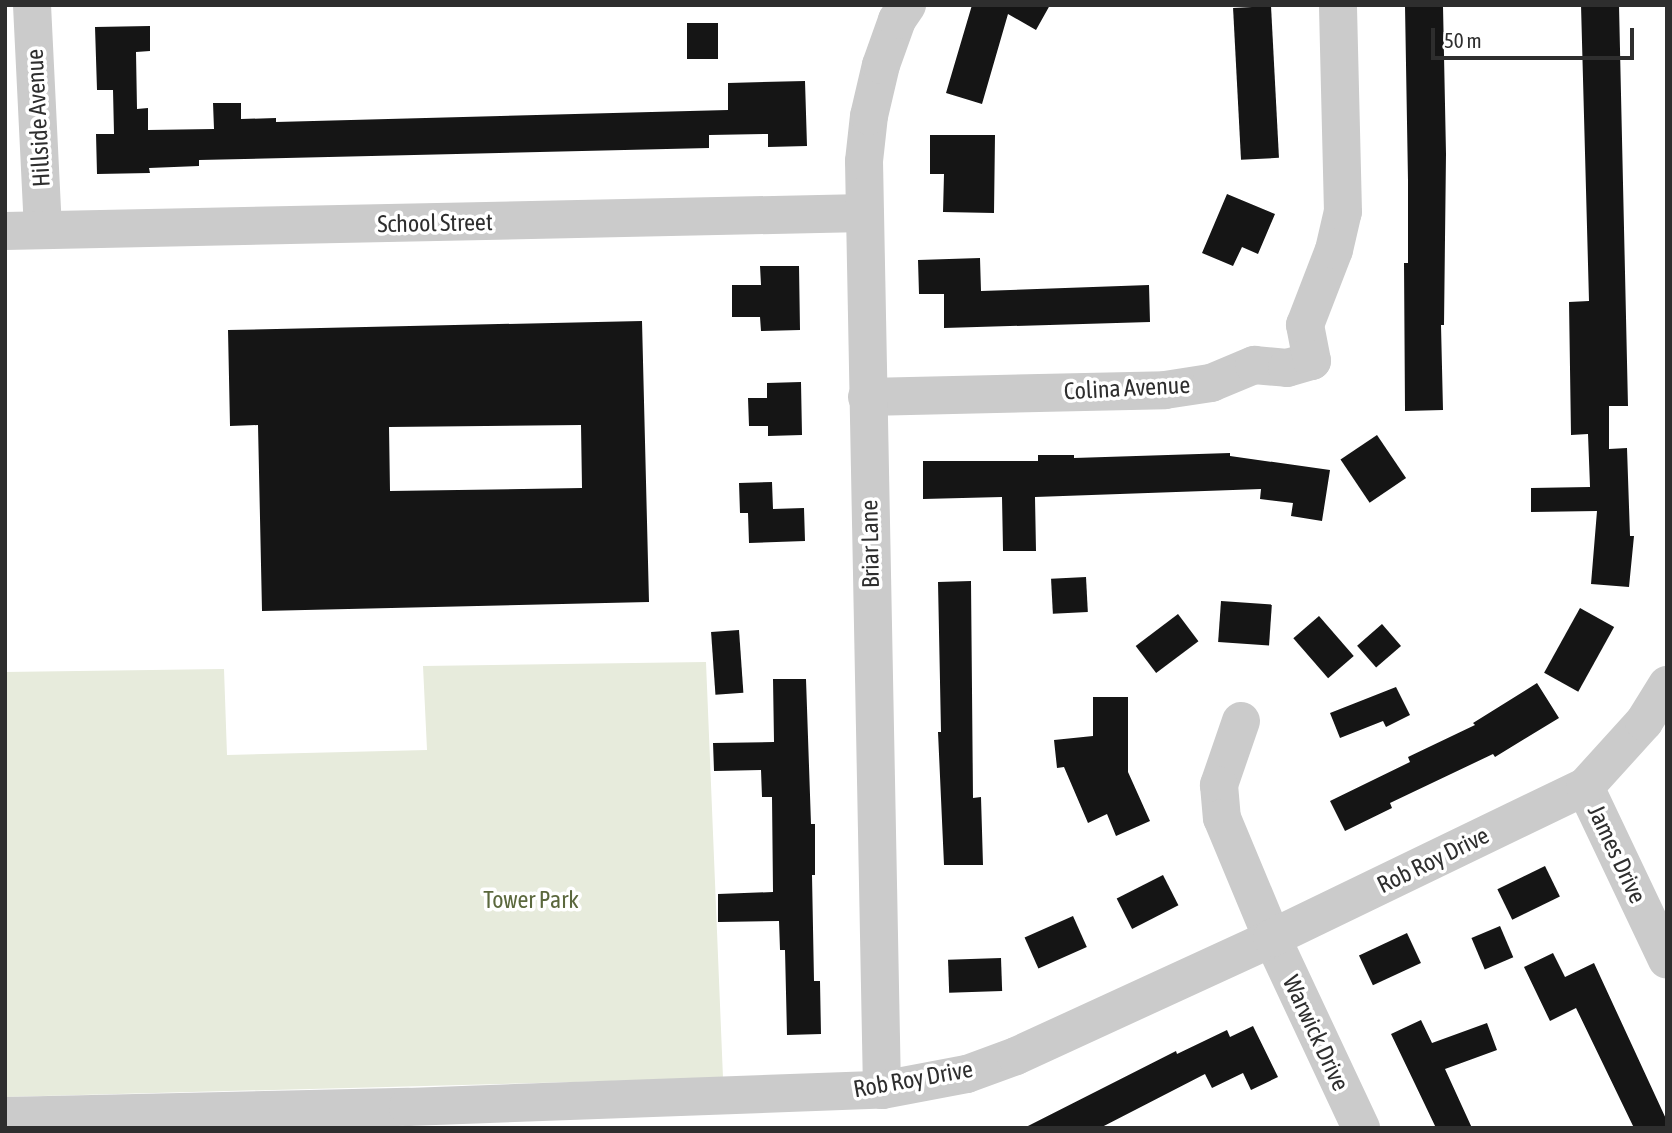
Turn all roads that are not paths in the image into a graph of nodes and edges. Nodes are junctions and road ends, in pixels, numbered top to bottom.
1 (32, 5) edge
2 (907, 5) edge
3 (1338, 5) edge
4 (864, 213) junction
5 (43, 230) junction
6 (5, 231) edge
7 (867, 397) junction
8 (1667, 685) edge
9 (1241, 721) dead end
10 (1585, 787) junction
11 (1272, 938) junction
12 (1667, 960) edge
13 (883, 1090) junction
14 (5, 1116) edge
15 (408, 1118) edge
16 (64, 1121) edge
17 (1361, 1128) edge

1 - 5 street, Hillside Avenue
2 - 4 street, Briar Lane
3 - 7 street, Colina Avenue
4 - 5 street, School Street
4 - 7 street, Briar Lane
5 - 6 street, School Street
7 - 13 street, Briar Lane
8 - 10 street, Rob Roy Drive
9 - 11 street, Warwick Drive
10 - 11 street, Rob Roy Drive
10 - 12 street, James Drive
11 - 13 street, Rob Roy Drive
11 - 17 street, Warwick Drive
13 - 15 street, Rob Roy Drive
14 - 16 street, Rob Roy Drive
15 - 16 street, Rob Roy Drive

